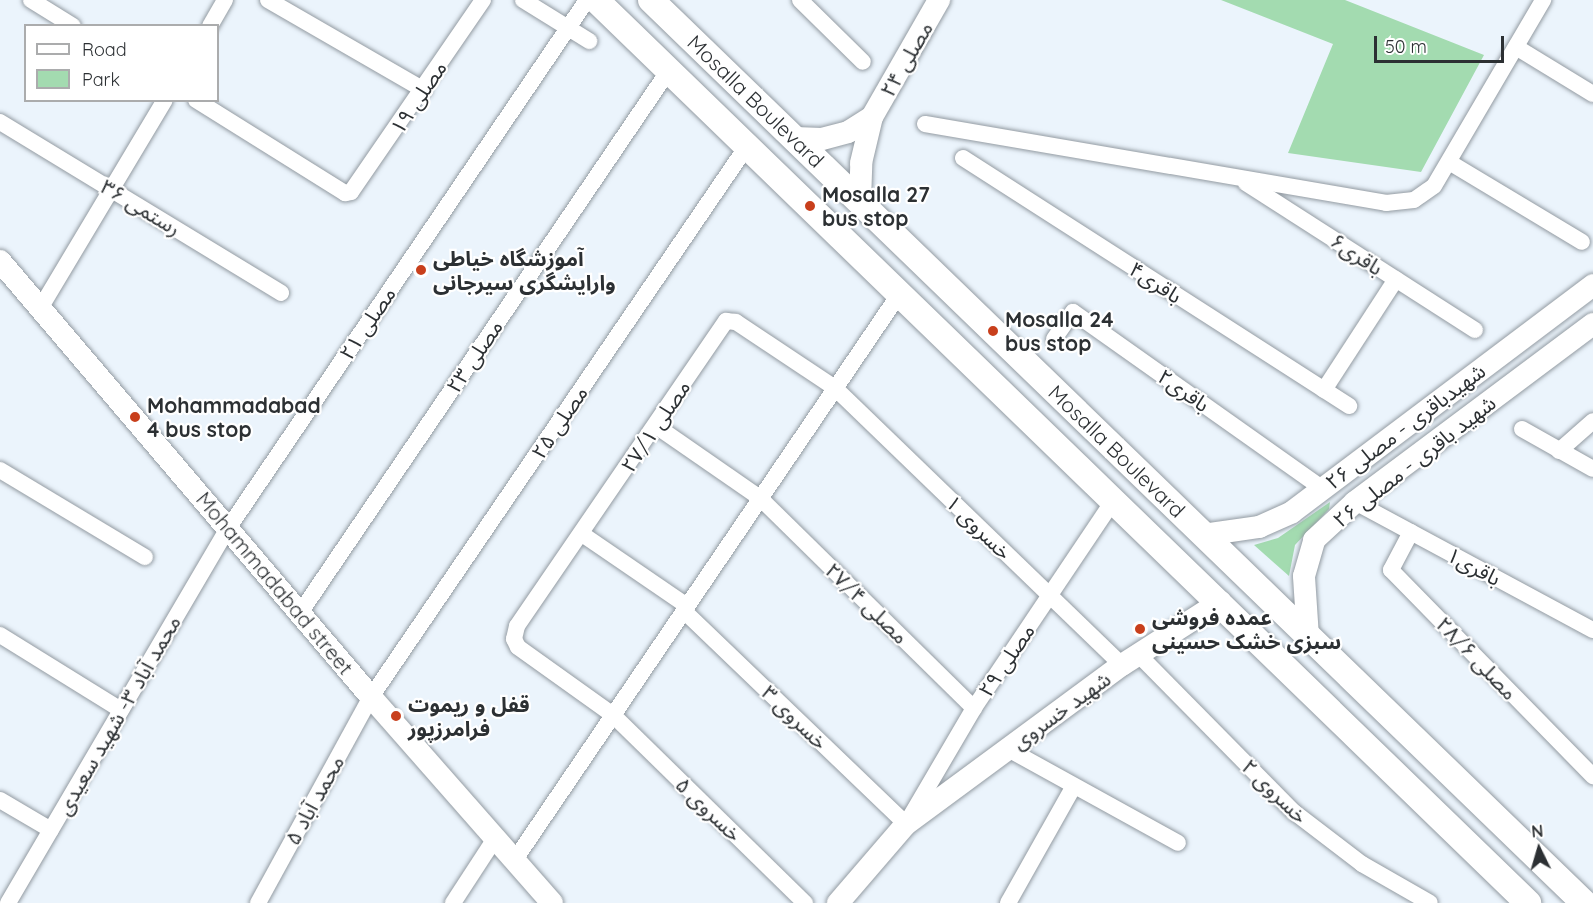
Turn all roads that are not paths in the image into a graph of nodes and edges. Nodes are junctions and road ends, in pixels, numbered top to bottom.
1 (31, 0) edge
2 (225, 0) edge
3 (268, 0) edge
4 (483, 0) edge
5 (523, 0) edge
6 (587, 0) edge
7 (596, 0) edge
8 (651, 0) edge
9 (800, 0) edge
10 (939, 0) edge
11 (1543, 0) edge
12 (70, 24) edge
13 (211, 24) edge
14 (568, 28) junction
15 (589, 41) dead end
16 (1516, 47) junction
17 (863, 62) dead end
18 (669, 70) junction
19 (424, 90) junction
20 (1593, 94) edge
21 (164, 102) edge
22 (199, 102) edge
23 (872, 117) junction
24 (0, 122) edge
25 (925, 124) dead end
26 (795, 138) junction
27 (747, 146) junction
28 (963, 158) dead end
29 (1449, 162) junction
30 (1239, 178) junction
31 (112, 189) junction
32 (860, 201) junction
33 (1582, 242) dead end
34 (0, 261) edge
35 (1396, 279) junction
36 (1593, 285) edge
37 (281, 293) dead end
38 (900, 293) junction
39 (41, 307) junction
40 (1593, 324) edge
41 (1475, 330) dead end
42 (1054, 339) dead end
43 (835, 388) junction
44 (1324, 390) junction
45 (1349, 406) dead end
46 (1593, 421) edge
47 (656, 426) junction
48 (1522, 429) dead end
49 (1559, 451) junction
50 (1593, 469) edge
51 (0, 470) edge
52 (1322, 488) junction
53 (760, 498) junction
54 (1114, 500) junction
55 (1355, 502) junction
56 (229, 527) junction
57 (1411, 532) junction
58 (582, 534) junction
59 (1203, 535) junction
60 (145, 557) dead end
61 (1050, 595) junction
62 (1220, 602) junction
63 (685, 608) junction
64 (300, 613) junction
65 (1593, 630) edge
66 (0, 635) edge
67 (1308, 636) junction
68 (514, 639) joint
69 (1131, 660) junction
70 (371, 697) junction
71 (974, 708) junction
72 (121, 710) junction
73 (613, 715) junction
74 (1008, 750) junction
75 (1593, 776) edge
76 (1074, 786) junction
77 (0, 800) edge
78 (906, 824) junction
79 (51, 830) junction
80 (494, 840) junction
81 (1178, 843) dead end
82 (514, 861) junction
83 (8, 903) edge
84 (258, 903) edge
85 (453, 903) edge
86 (552, 903) edge
87 (805, 903) edge
88 (838, 903) edge
89 (1008, 903) edge
90 (1430, 903) edge
91 (1528, 903) edge
92 (1584, 903) edge

1 - 12 street
2 - 13 street
3 - 19 street
4 - 19 street, مصلی ۱۹
5 - 14 street
6 - 14 street, مصلی ۲۱
7 - 18 main road, Mosalla Boulevard
8 - 26 main road, Mosalla Boulevard
9 - 17 street
10 - 23 street, مصلی ۲۴
11 - 16 street
14 - 15 street
14 - 56 street, مصلی ۲۱
16 - 20 street
16 - 29 street
18 - 27 main road, Mosalla Boulevard
18 - 64 street, مصلی ۲۳
19 - 22 street, مصلی ۱۹
21 - 31 street
23 - 26 street
23 - 32 street
24 - 31 street, رستمی ۳۶
25 - 30 street
26 - 32 main road, Mosalla Boulevard
27 - 38 main road, Mosalla Boulevard
27 - 70 street, مصلی ۲۵
28 - 44 street, باقری۴
29 - 30 street
29 - 33 street
30 - 35 street, باقری۶
31 - 37 street, رستمی ۳۶
31 - 39 street
32 - 59 main road, Mosalla Boulevard
34 - 39 street, Mohammadabad street
35 - 41 street, باقری۶
35 - 44 street
36 - 52 street, شهیدباقری - مصلی ۲۶
38 - 43 street
38 - 54 main road, Mosalla Boulevard
39 - 56 street, Mohammadabad street
40 - 55 street, شهید باقری - مصلی ۲۶
42 - 52 street, باقری۲
43 - 47 street, مصلی ۲۷/۱
43 - 53 street
43 - 61 street, خسروی ۱
44 - 45 street, باقری۴
46 - 49 street
47 - 53 street, مصلی ۲۷/۴
47 - 58 street, مصلی ۲۷/۱
48 - 49 street
49 - 50 street
51 - 60 street
52 - 59 street, شهیدباقری - مصلی ۲۶
53 - 63 street
53 - 71 street, مصلی ۲۷/۴
54 - 61 street, مصلی ۲۹
54 - 62 main road, Mosalla Boulevard
55 - 57 street, باقری۱
55 - 67 street, شهید باقری - مصلی ۲۶
56 - 64 street, Mohammadabad street
56 - 72 street, محمد آباد ۳- شهید سعیدی
57 - 65 street, باقری۱
57 - 75 street, مصلی ۲۸/۶
58 - 63 street, خسروی ۳
58 - 68 street, مصلی ۲۷/۱
59 - 67 main road, Mosalla Boulevard
61 - 69 street, خسروی ۱
61 - 71 street, مصلی ۲۹
62 - 69 street, شهید خسروی
62 - 91 main road, Mosalla Boulevard
63 - 73 street
63 - 78 street, خسروی ۳
64 - 70 street, Mohammadabad street
66 - 72 street
67 - 92 main road, Mosalla Boulevard
68 - 73 street, خسروی ۵
69 - 74 street, شهید خسروی
69 - 90 street, خسروی ۲
70 - 80 street, Mohammadabad street
70 - 84 street, محمد آباد ۵
71 - 78 street, مصلی ۲۹
72 - 79 street, محمد آباد ۳- شهید سعیدی
73 - 82 street
73 - 87 street, خسروی ۵
74 - 76 street
74 - 78 street, شهید خسروی
76 - 81 street
76 - 89 street
77 - 79 street
78 - 88 street, شهید خسروی
79 - 83 street, محمد آباد ۳- شهید سعیدی
80 - 82 street, Mohammadabad street
80 - 85 street
82 - 86 street, Mohammadabad street

